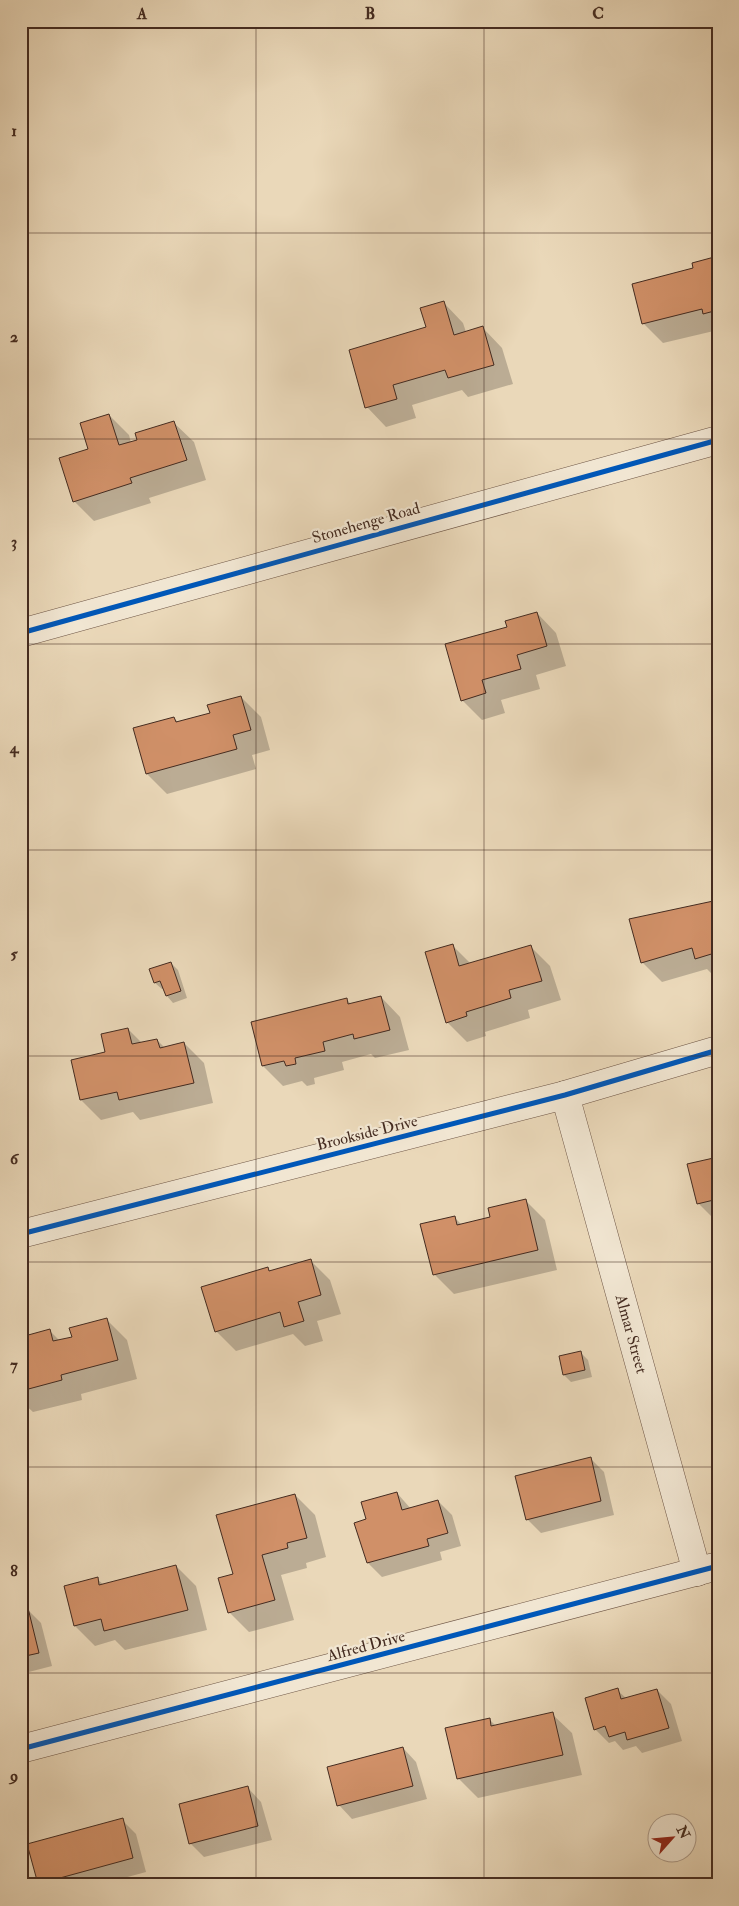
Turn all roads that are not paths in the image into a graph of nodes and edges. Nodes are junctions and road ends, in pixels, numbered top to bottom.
1 (718, 440) edge
2 (21, 632) edge
3 (718, 1050) edge
4 (565, 1095) junction
5 (21, 1234) edge
6 (708, 1569) edge
7 (21, 1749) edge

1 - 2 street, Stonehenge Road
3 - 4 street, Brookside Drive
4 - 5 street, Brookside Drive
4 - 6 street, Almar Street
6 - 7 street, Alfred Drive

